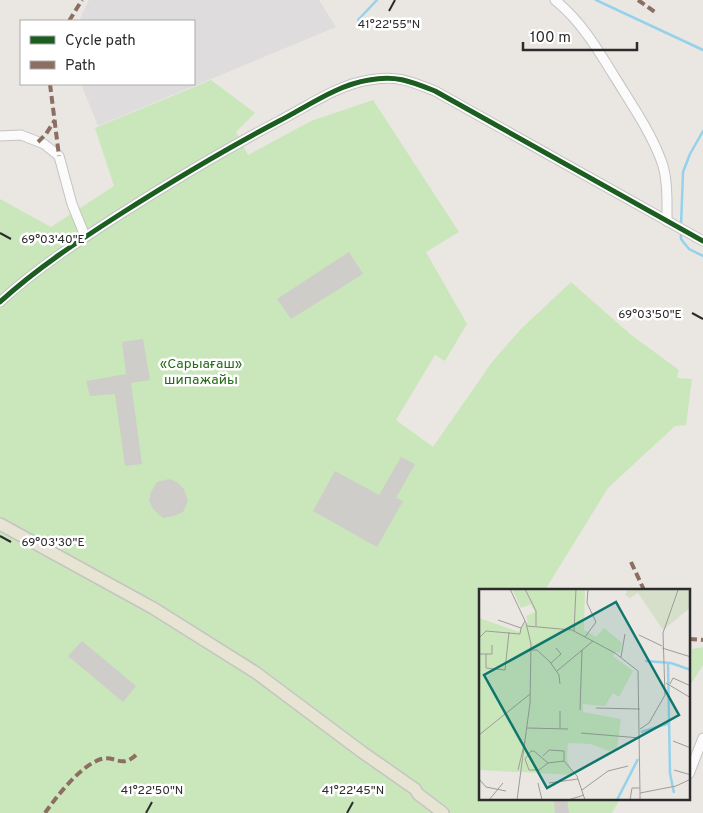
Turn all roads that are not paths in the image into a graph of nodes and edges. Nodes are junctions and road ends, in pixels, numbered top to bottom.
1 (555, 0) edge
2 (0, 136) edge
3 (667, 221) junction
4 (85, 236) junction
5 (703, 241) edge
6 (0, 302) edge
7 (0, 524) edge
8 (703, 738) edge
9 (690, 771) edge
10 (443, 813) edge

1 - 3 street
2 - 4 street
3 - 4 street
3 - 5 street
4 - 6 street
7 - 10 main road
8 - 9 street

